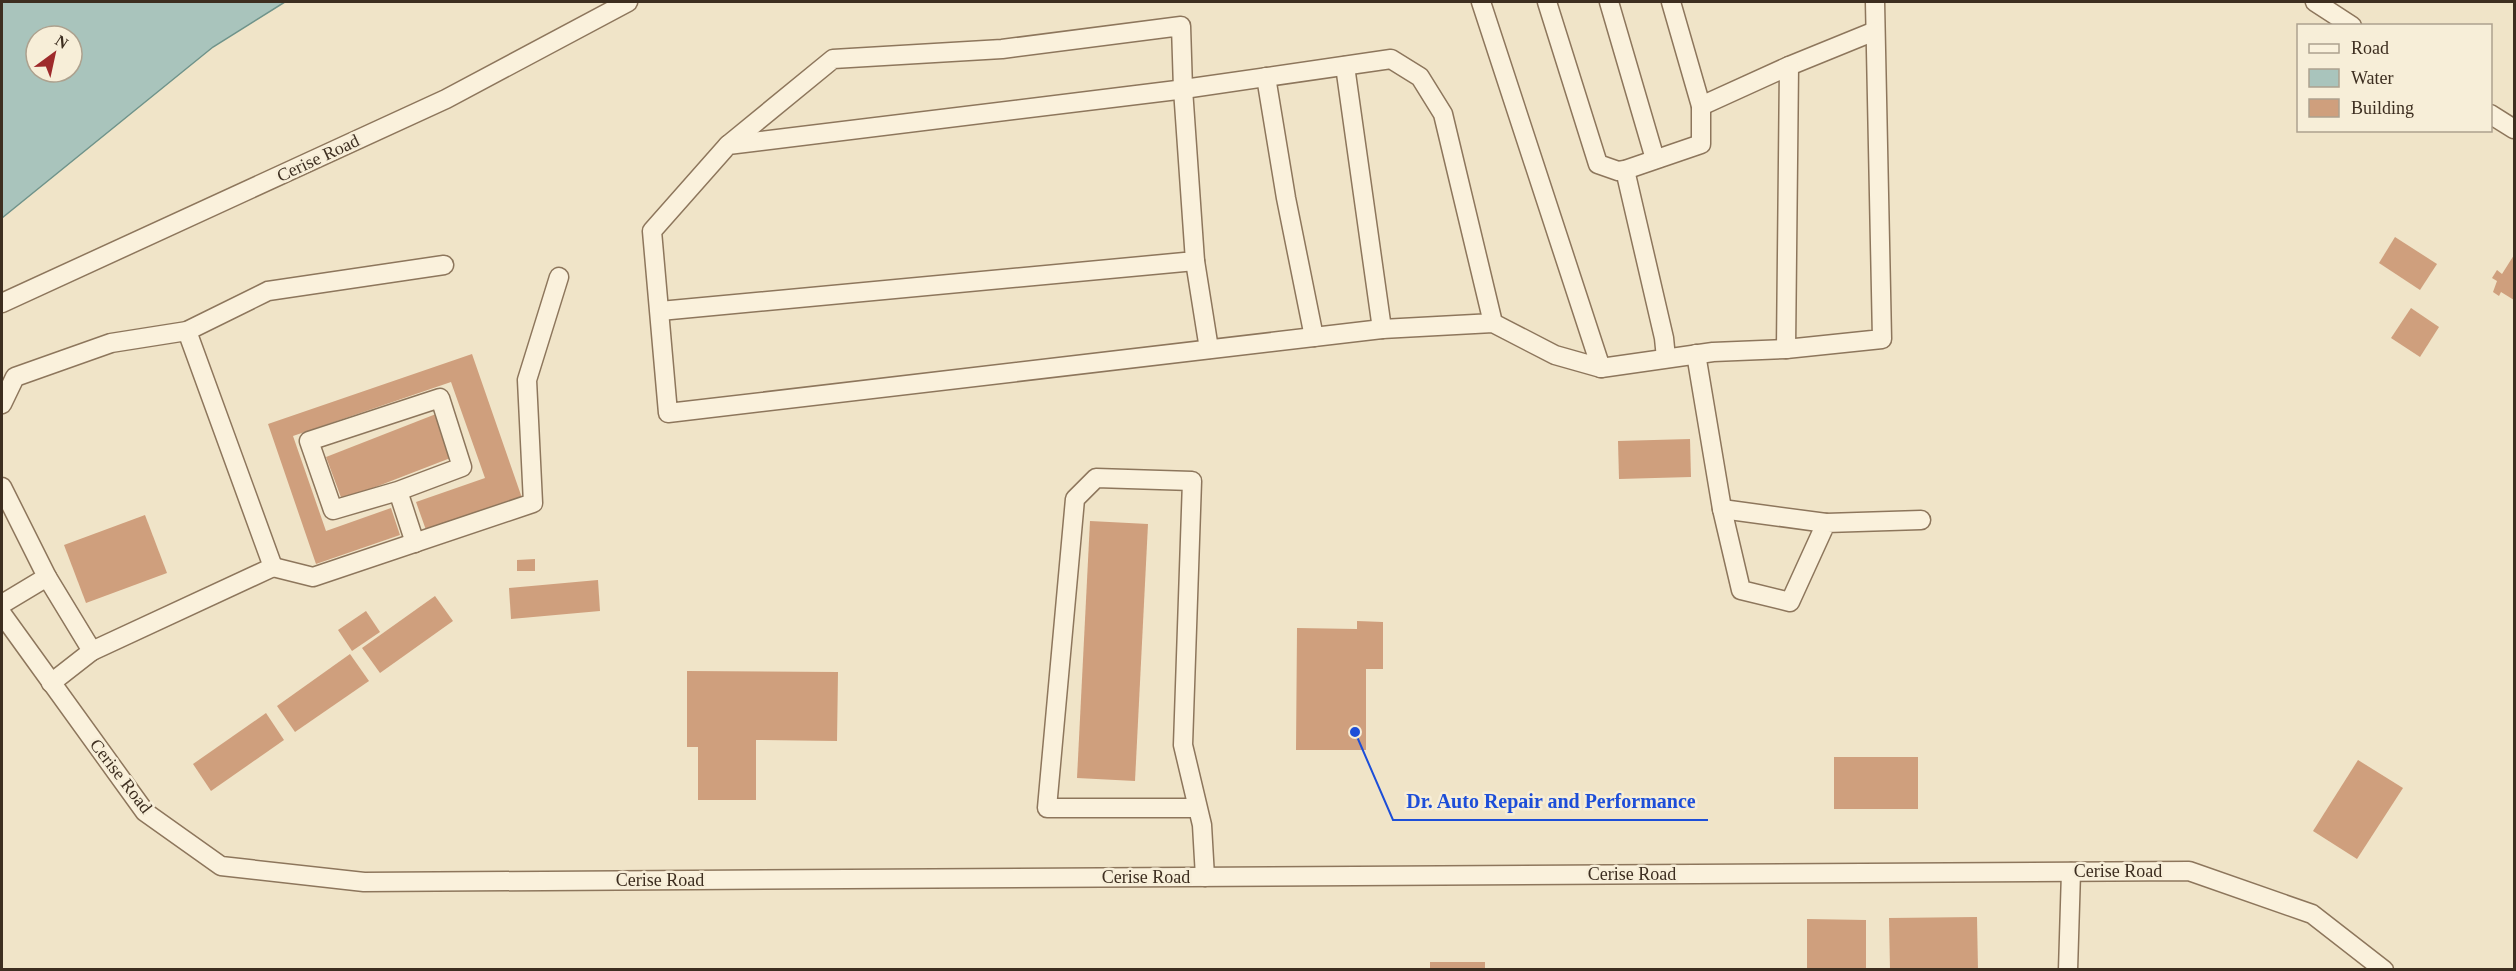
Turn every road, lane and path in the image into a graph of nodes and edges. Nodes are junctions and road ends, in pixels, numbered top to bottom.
1 (628, 2) edge
2 (1481, 2) edge
3 (1547, 2) edge
4 (1609, 2) edge
5 (1671, 2) edge
6 (1875, 2) edge
7 (2314, 2) edge
8 (2349, 24) edge
9 (1875, 32) junction
10 (1346, 66) junction
11 (1789, 66) junction
12 (1266, 77) junction
13 (1183, 89) junction
14 (1701, 106) junction
15 (2492, 115) edge
16 (2514, 129) edge
17 (728, 145) junction
18 (1655, 159) junction
19 (1625, 170) junction
20 (1195, 261) junction
21 (444, 265) dead end
22 (559, 277) dead end
23 (2, 303) edge
24 (660, 311) junction
25 (1493, 323) junction
26 (1382, 329) junction
27 (187, 330) junction
28 (1314, 337) junction
29 (1209, 349) junction
30 (1786, 349) junction
31 (1696, 354) junction
32 (1666, 358) junction
33 (1601, 368) junction
34 (2, 404) edge
35 (2, 487) edge
36 (398, 491) junction
37 (1722, 509) junction
38 (1921, 520) dead end
39 (1826, 523) junction
40 (415, 543) junction
41 (273, 567) junction
42 (47, 577) junction
43 (2, 604) edge
44 (2, 614) edge
45 (92, 651) junction
46 (51, 683) junction
47 (1197, 808) junction
48 (2071, 872) junction
49 (1205, 877) junction
50 (2068, 969) edge
51 (2384, 969) edge

1 - 23 street, Cerise Road
2 - 33 street
3 - 19 street
4 - 18 street
5 - 14 street
6 - 9 street
7 - 8 street
9 - 11 street
9 - 30 street
10 - 12 street
10 - 25 street
10 - 26 street
11 - 14 street
11 - 30 street
12 - 13 street
12 - 28 street
13 - 17 street
13 - 17 street
13 - 20 street
14 - 18 street
15 - 16 street
17 - 24 street
18 - 19 street
19 - 32 street
20 - 24 street
20 - 29 street
21 - 27 street
22 - 40 street
24 - 29 street
25 - 26 street
25 - 33 street
26 - 28 street
27 - 34 street
27 - 41 street
28 - 29 street
30 - 31 street
31 - 32 street
31 - 37 street
32 - 33 street
35 - 42 street
36 - 36 street
36 - 40 street
37 - 39 street
37 - 39 street
38 - 39 street
40 - 41 street
41 - 45 street
42 - 43 street
42 - 45 street
44 - 46 street, Cerise Road
45 - 46 street
46 - 49 street, Cerise Road
47 - 47 street
47 - 49 street
48 - 49 street, Cerise Road
48 - 50 street
48 - 51 street, Cerise Road

